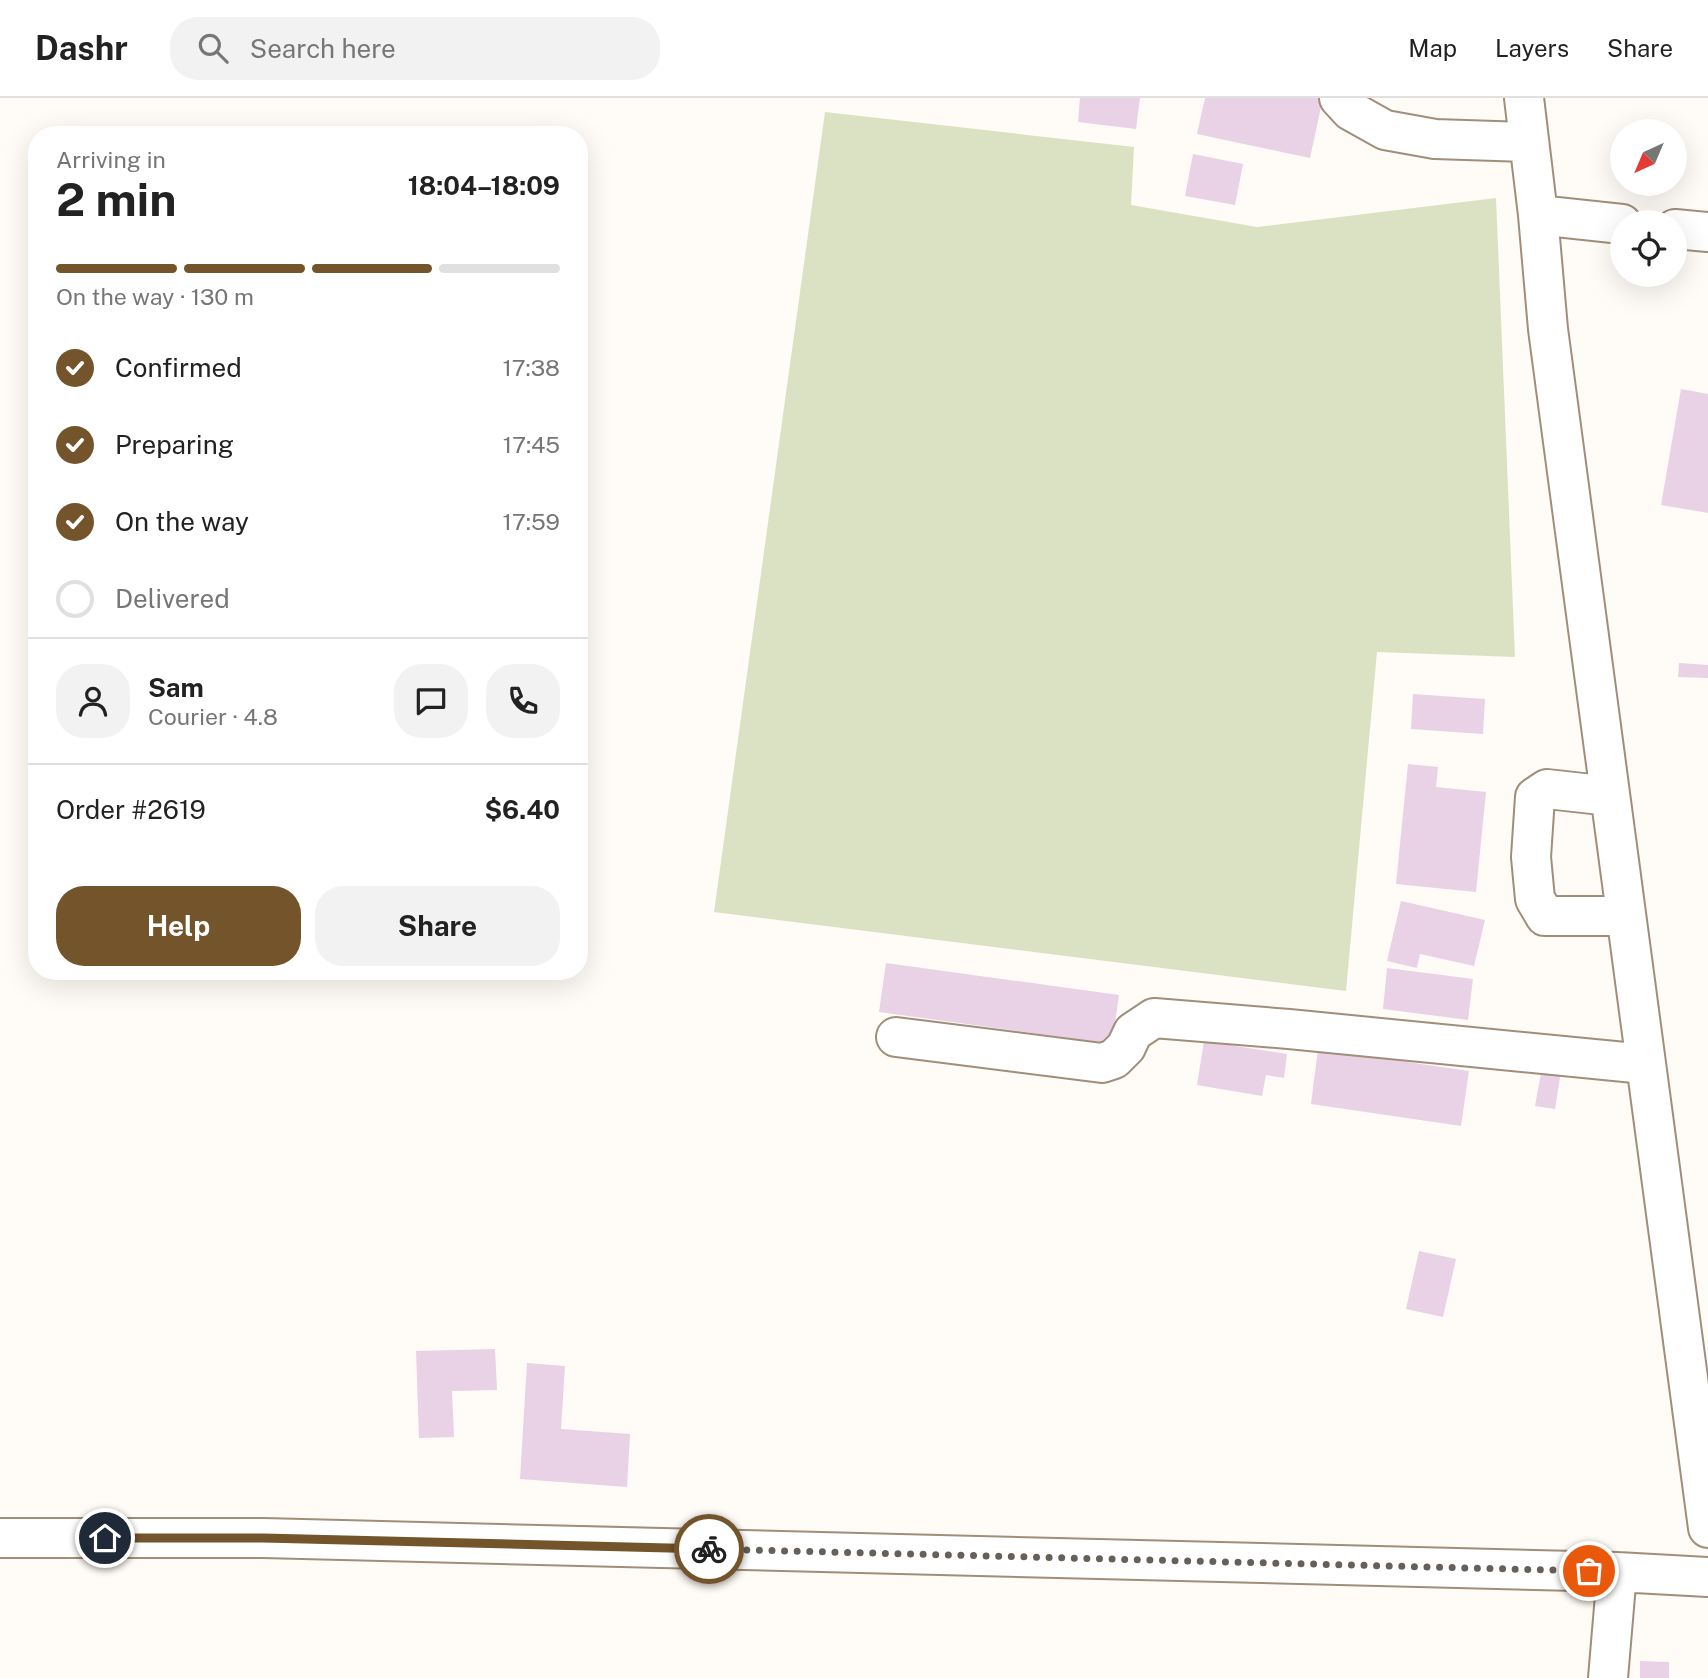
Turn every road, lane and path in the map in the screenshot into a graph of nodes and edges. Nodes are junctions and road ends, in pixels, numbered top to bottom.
1 (1339, 98) edge
2 (1524, 98) edge
3 (1529, 142) junction
4 (1538, 215) junction
5 (1610, 223) edge
6 (1687, 230) edge
7 (1708, 232) edge
8 (1610, 796) junction
9 (1626, 916) junction
10 (896, 1037) dead end
11 (1645, 1064) junction
12 (1708, 1528) edge
13 (0, 1538) edge
14 (1617, 1572) junction
15 (1708, 1577) edge
16 (1608, 1678) edge

1 - 3 street
2 - 3 street
3 - 4 street
4 - 5 street
4 - 8 street
6 - 7 street
8 - 9 street
8 - 9 street
9 - 11 street
10 - 11 street
11 - 12 street
13 - 14 street
14 - 15 street
14 - 16 street

